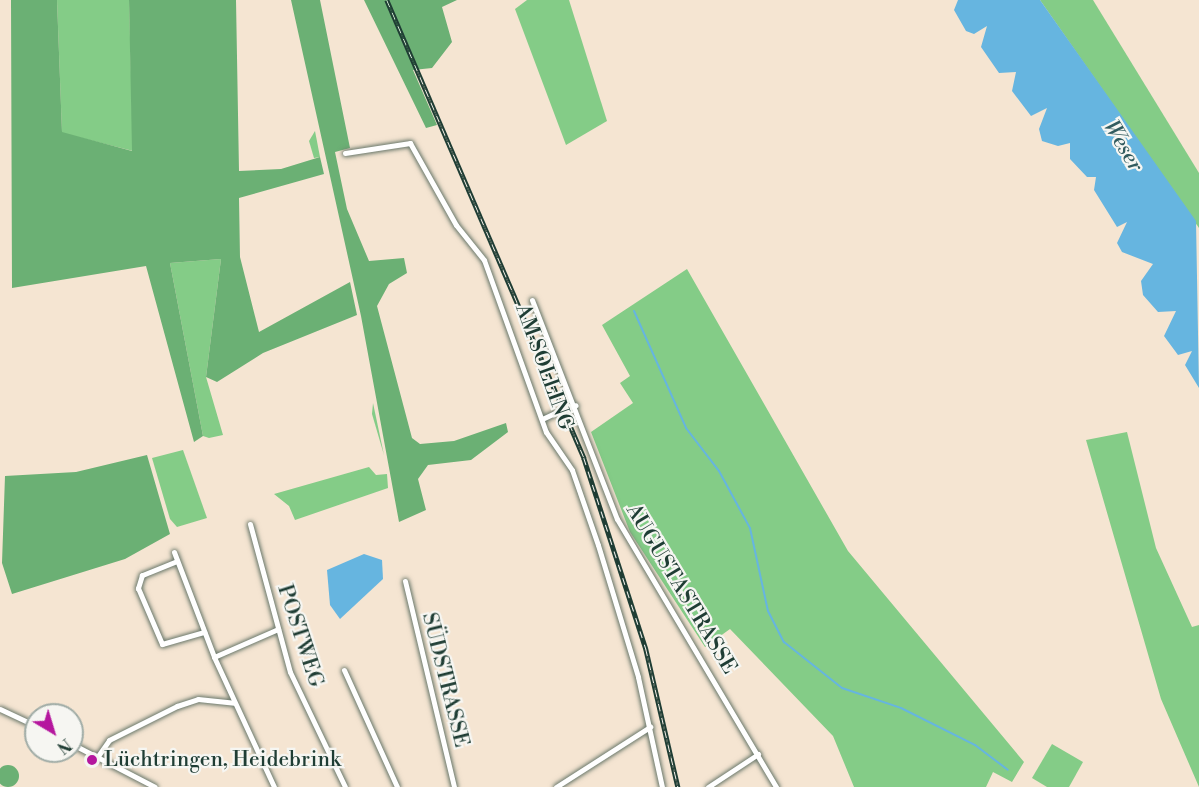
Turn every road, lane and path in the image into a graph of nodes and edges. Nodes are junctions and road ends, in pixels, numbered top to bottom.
1 (345, 153) dead end
2 (532, 300) dead end
3 (576, 405) junction
4 (567, 408) dead end
5 (559, 411) dead end
6 (542, 419) junction
7 (250, 524) dead end
8 (174, 552) dead end
9 (177, 561) junction
10 (405, 581) dead end
11 (278, 628) junction
12 (204, 632) junction
13 (214, 657) junction
14 (344, 670) dead end
15 (234, 703) junction
16 (0, 709) edge
17 (24, 720) edge
18 (650, 726) junction
19 (84, 750) edge
20 (758, 754) junction
21 (98, 756) junction
22 (154, 787) edge
23 (274, 787) edge
24 (345, 787) edge
25 (397, 787) edge
26 (454, 787) edge
27 (556, 787) edge
28 (662, 787) edge
29 (708, 787) edge
30 (776, 787) edge

1 - 6 street, AM SOLLING
2 - 3 street, AUGUSTASTRASSE
3 - 4 street
3 - 20 street, AUGUSTASTRASSE
5 - 6 street
6 - 18 street, AM SOLLING
7 - 11 street, POSTWEG
8 - 9 street
9 - 12 street
9 - 12 street
10 - 26 street, SÜDSTRASSE
11 - 13 street
11 - 24 street, POSTWEG
12 - 13 street
13 - 15 street
14 - 25 street
15 - 21 street
15 - 23 street
16 - 17 street
18 - 27 street
18 - 28 street, AM SOLLING
19 - 21 street
20 - 29 street
20 - 30 street, AUGUSTASTRASSE
21 - 22 street

